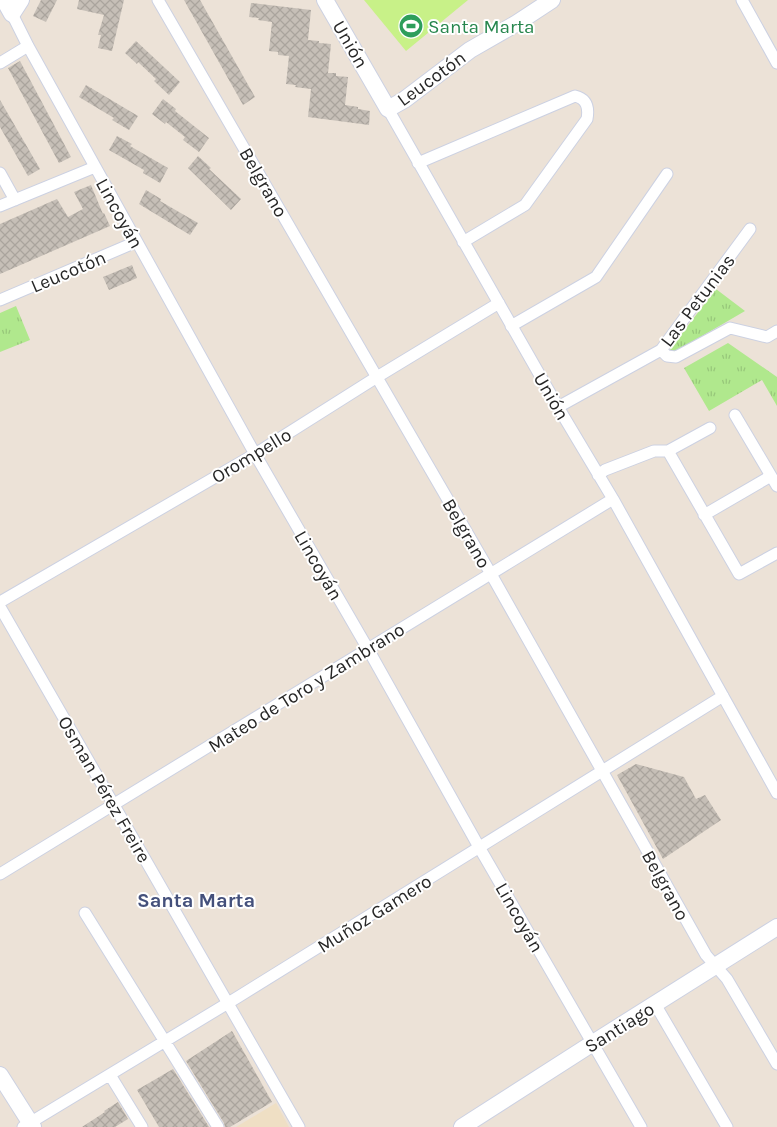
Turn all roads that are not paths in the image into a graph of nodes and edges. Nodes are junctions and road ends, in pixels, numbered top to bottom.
1 (21, 0) edge
2 (158, 0) edge
3 (325, 0) edge
4 (552, 0) edge
5 (742, 0) edge
6 (8, 7) edge
7 (28, 46) junction
8 (0, 63) edge
9 (777, 63) edge
10 (388, 109) junction
11 (418, 163) junction
12 (95, 167) junction
13 (0, 173) edge
14 (667, 174) dead end
15 (15, 200) junction
16 (0, 206) edge
17 (750, 229) dead end
18 (136, 242) junction
19 (463, 242) junction
20 (0, 300) edge
21 (499, 303) junction
22 (511, 326) junction
23 (777, 331) edge
24 (661, 350) junction
25 (377, 377) junction
26 (558, 408) junction
27 (735, 415) dead end
28 (710, 428) dead end
29 (668, 451) junction
30 (255, 454) junction
31 (598, 475) junction
32 (774, 481) edge
33 (613, 499) junction
34 (704, 515) junction
35 (777, 553) edge
36 (491, 574) junction
37 (0, 602) edge
38 (0, 607) edge
39 (368, 649) junction
40 (723, 696) junction
41 (602, 771) junction
42 (777, 793) edge
43 (114, 805) junction
44 (479, 847) junction
45 (0, 874) edge
46 (85, 913) dead end
47 (777, 927) edge
48 (715, 967) junction
49 (228, 1003) junction
50 (655, 1004) junction
51 (164, 1042) junction
52 (593, 1043) junction
53 (777, 1064) edge
54 (0, 1075) edge
55 (110, 1075) junction
56 (29, 1126) edge
57 (142, 1127) edge
58 (218, 1127) edge
59 (299, 1127) edge
60 (462, 1127) edge
61 (641, 1127) edge
62 (727, 1127) edge

1 - 6 street
2 - 25 street, Belgrano
3 - 10 street, Unión
4 - 10 street, Leucotón
5 - 9 street
6 - 7 street, Lincoyán
7 - 8 street
7 - 12 street, Lincoyán
10 - 11 street, Unión
11 - 19 street, Unión
11 - 19 street
12 - 15 street
12 - 18 street, Lincoyán
13 - 15 street
14 - 22 street
15 - 16 street
17 - 24 street, Las Petunias
18 - 20 street, Leucotón
18 - 30 street, Lincoyán
19 - 21 street, Unión
21 - 22 street, Unión
21 - 25 street, Orompello
22 - 26 street, Unión
23 - 24 street
24 - 26 street, Las Petunias
25 - 30 street, Orompello
25 - 36 street, Belgrano
26 - 31 street, Unión
27 - 32 street
28 - 29 street
29 - 31 street
29 - 34 street
30 - 37 street, Orompello
30 - 39 street, Lincoyán
31 - 33 street, Unión
32 - 34 street
33 - 36 street, Mateo de Toro y Zambrano
33 - 40 street, Unión
34 - 35 street
36 - 39 street, Mateo de Toro y Zambrano
36 - 41 street, Belgrano
38 - 43 street, Osman Pérez Freire
39 - 43 street, Mateo de Toro y Zambrano
39 - 44 street, Lincoyán
40 - 41 street, Muñoz Gamero
40 - 42 street, Unión
41 - 44 street, Muñoz Gamero
41 - 48 street, Belgrano
43 - 45 street, Mateo de Toro y Zambrano
43 - 49 street, Osman Pérez Freire
44 - 49 street, Muñoz Gamero
44 - 52 street, Lincoyán
46 - 51 street
47 - 48 street, Santiago
48 - 50 street, Santiago
48 - 53 street, Belgrano
49 - 51 street, Muñoz Gamero
49 - 59 street, Osman Pérez Freire
50 - 52 street, Santiago
50 - 62 street
51 - 55 street, Muñoz Gamero
51 - 58 street
52 - 60 street, Santiago
52 - 61 street, Lincoyán
54 - 56 street
55 - 56 street, Muñoz Gamero
55 - 57 street

